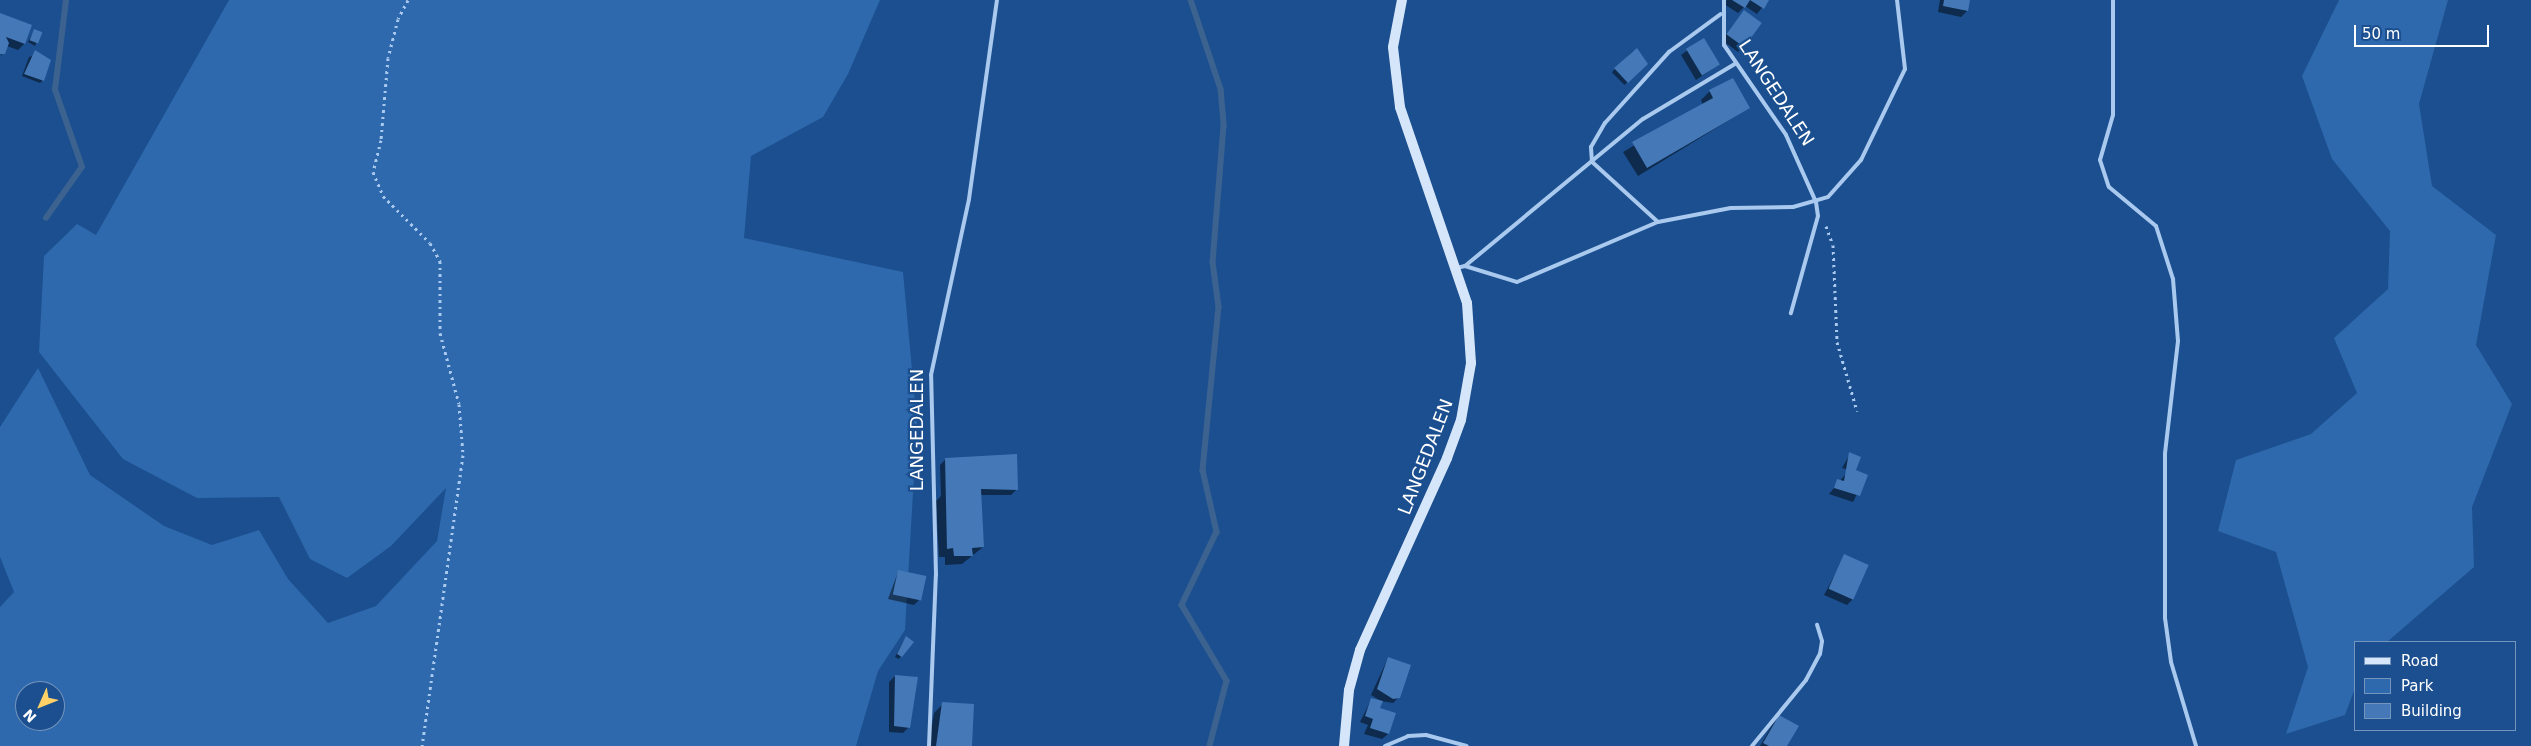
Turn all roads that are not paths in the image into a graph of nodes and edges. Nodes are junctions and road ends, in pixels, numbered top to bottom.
1 (997, 0) edge
2 (1402, 0) edge
3 (1724, 0) edge
4 (1897, 0) edge
5 (2113, 0) edge
6 (1721, 14) junction
7 (1735, 64) junction
8 (1592, 162) junction
9 (1816, 202) junction
10 (1658, 222) junction
11 (1461, 267) junction
12 (1791, 313) dead end
13 (1817, 625) dead end
14 (930, 746) edge
15 (1344, 746) edge
16 (1385, 746) edge
17 (1467, 746) edge
18 (1752, 746) edge
19 (2196, 746) edge

1 - 14 lane, LANGEDALEN
2 - 11 main road, LANGEDALEN
3 - 6 lane, LANGEDALEN
4 - 9 lane
5 - 19 lane
6 - 7 lane, LANGEDALEN
6 - 8 lane
7 - 8 lane
7 - 9 lane, LANGEDALEN
8 - 10 lane
8 - 11 lane
9 - 10 lane
9 - 12 lane, LANGEDALEN
10 - 11 lane
11 - 15 main road, LANGEDALEN
13 - 18 lane
16 - 17 lane

